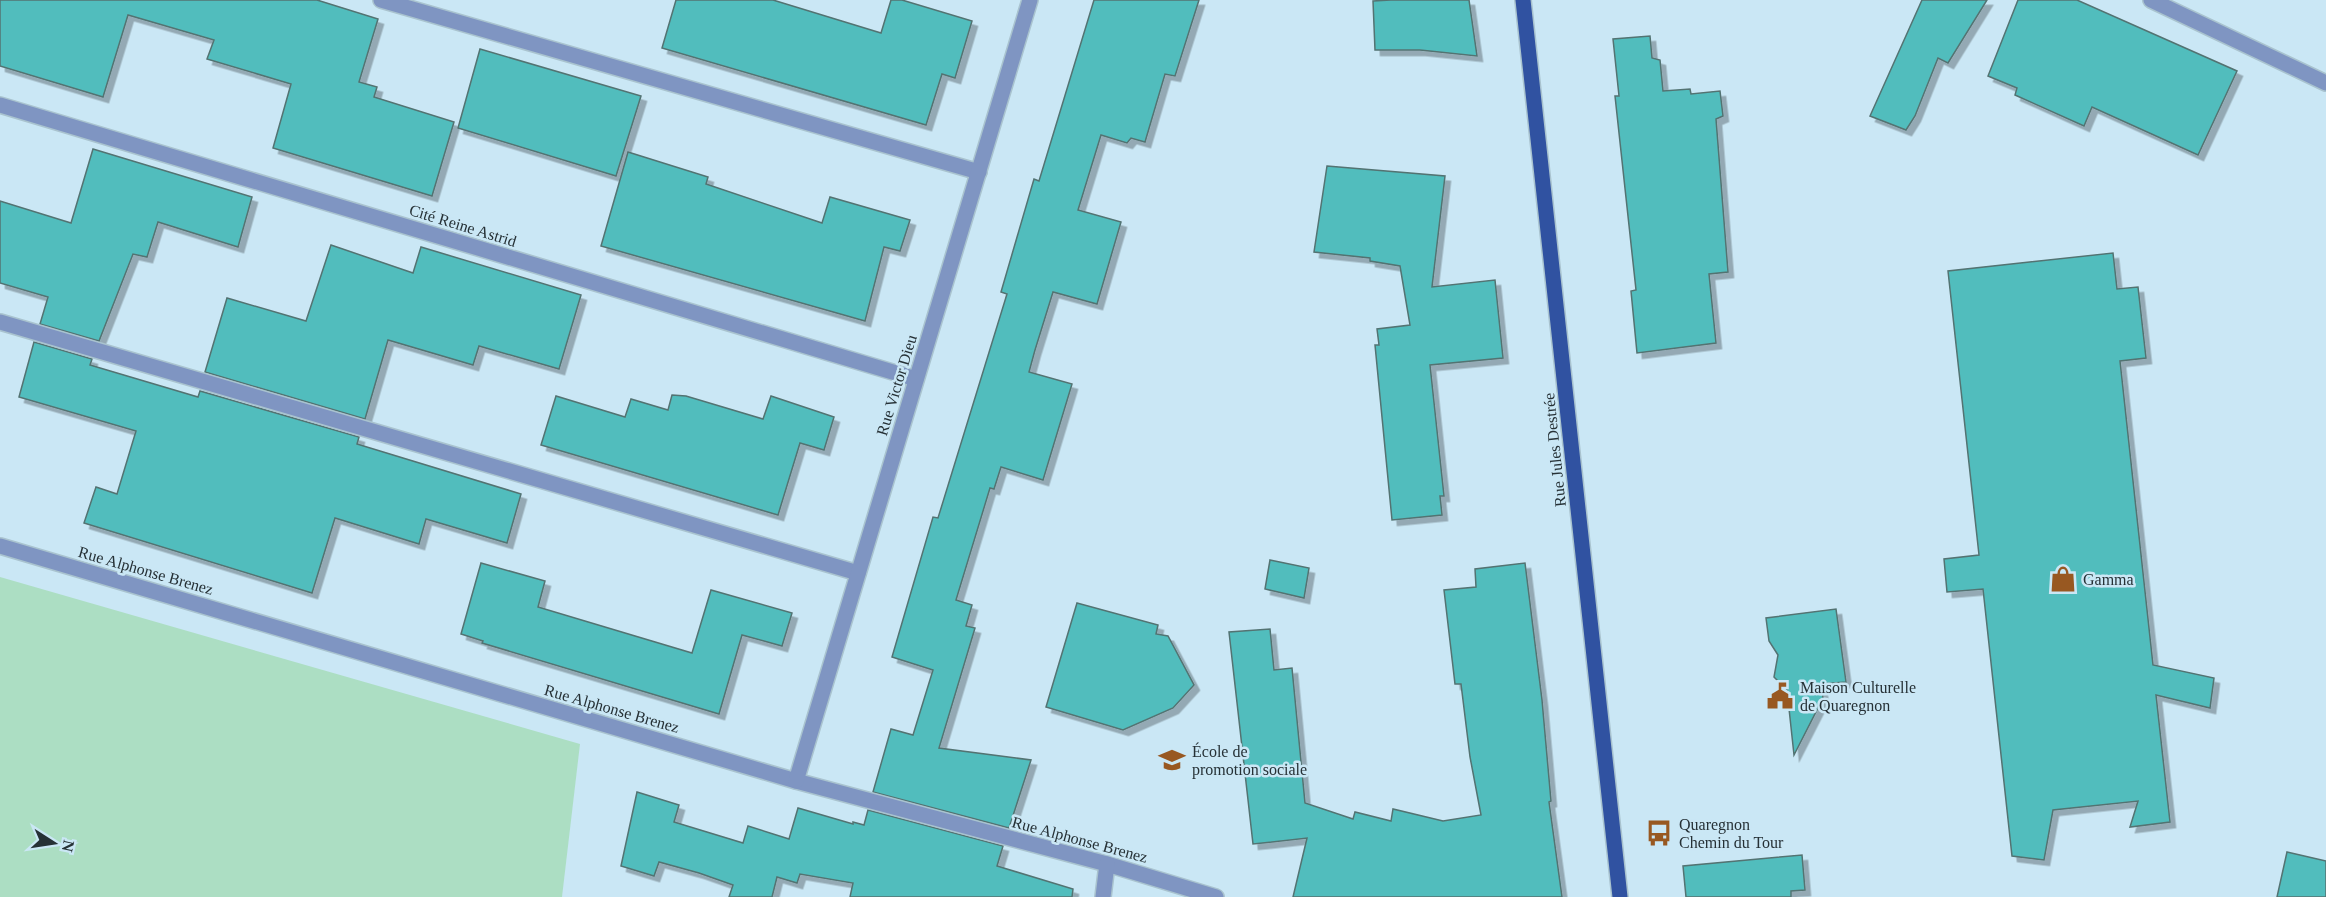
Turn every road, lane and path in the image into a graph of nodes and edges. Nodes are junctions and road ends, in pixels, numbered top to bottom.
1 (381, 0) edge
2 (1030, 0) edge
3 (1523, 0) edge
4 (2151, 0) edge
5 (2326, 83) edge
6 (0, 105) edge
7 (979, 172) junction
8 (0, 322) edge
9 (916, 379) junction
10 (0, 546) edge
11 (858, 573) junction
12 (796, 781) junction
13 (1107, 864) junction
14 (1103, 897) edge
15 (1216, 897) edge
16 (1620, 897) edge

1 - 7 street
2 - 7 street, Rue Victor Dieu
3 - 16 main road, Rue Jules Destrée
4 - 5 street
6 - 9 street, Cité Reine Astrid
7 - 9 street, Rue Victor Dieu
8 - 11 street
9 - 11 street, Rue Victor Dieu
10 - 12 street, Rue Alphonse Brenez
11 - 12 street, Rue Victor Dieu
12 - 13 street, Rue Alphonse Brenez
13 - 14 street
13 - 15 street, Rue Alphonse Brenez

